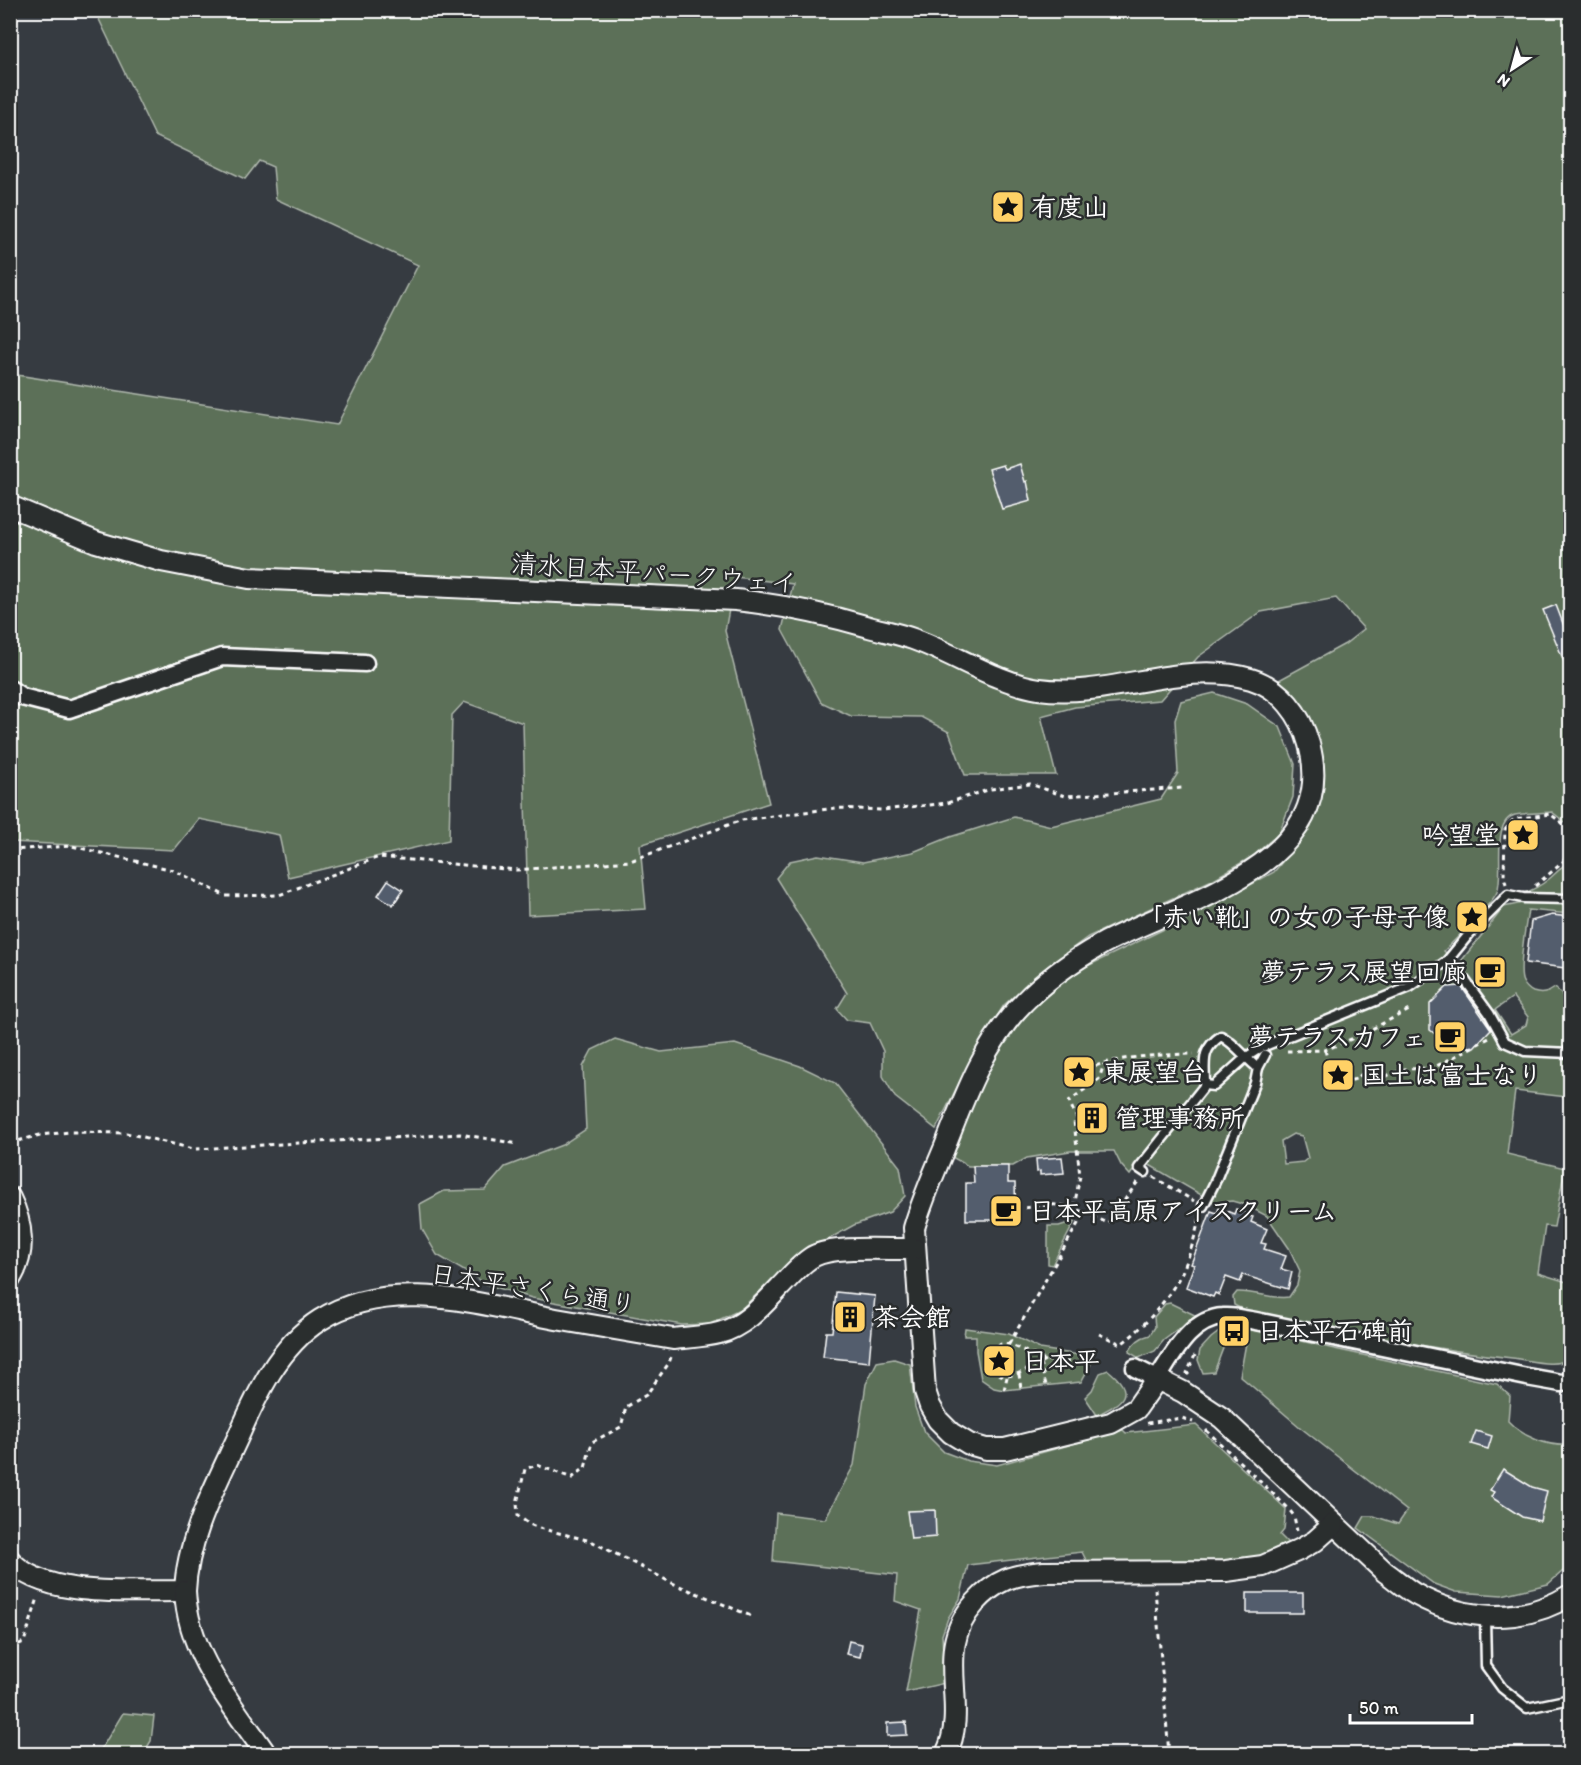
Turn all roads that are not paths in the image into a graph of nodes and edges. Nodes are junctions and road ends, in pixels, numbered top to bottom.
1 (10, 506) edge
2 (364, 663) dead end
3 (10, 689) edge
4 (1570, 900) edge
5 (1447, 961) junction
6 (1570, 1053) edge
7 (1265, 1055) road end
8 (1245, 1058) junction
9 (1258, 1068) junction
10 (1205, 1085) junction
11 (1145, 1172) road end
12 (10, 1198) edge
13 (1203, 1206) road end
14 (915, 1250) junction
15 (10, 1279) edge
16 (1135, 1368) dead end
17 (1157, 1379) junction
18 (1570, 1382) edge
19 (1334, 1524) junction
20 (10, 1560) edge
21 (185, 1592) junction
22 (1570, 1595) edge
23 (1485, 1616) junction
24 (1570, 1699) edge
25 (266, 1755) edge
26 (946, 1755) edge

1 - 14 street, 清水日本平パークウェイ
2 - 3 street
4 - 5 lane
5 - 6 lane
5 - 8 lane
7 - 9 lane
8 - 9 lane
8 - 10 lane
8 - 10 lane
9 - 13 lane
10 - 11 lane
12 - 15 street
14 - 17 street, 清水日本平パークウェイ
14 - 21 street, 日本平さくら通り
16 - 17 street
17 - 18 street
17 - 19 street
19 - 23 street
19 - 26 street
20 - 21 street
21 - 25 street, 日本平さくら通り
22 - 23 street
23 - 24 lane

